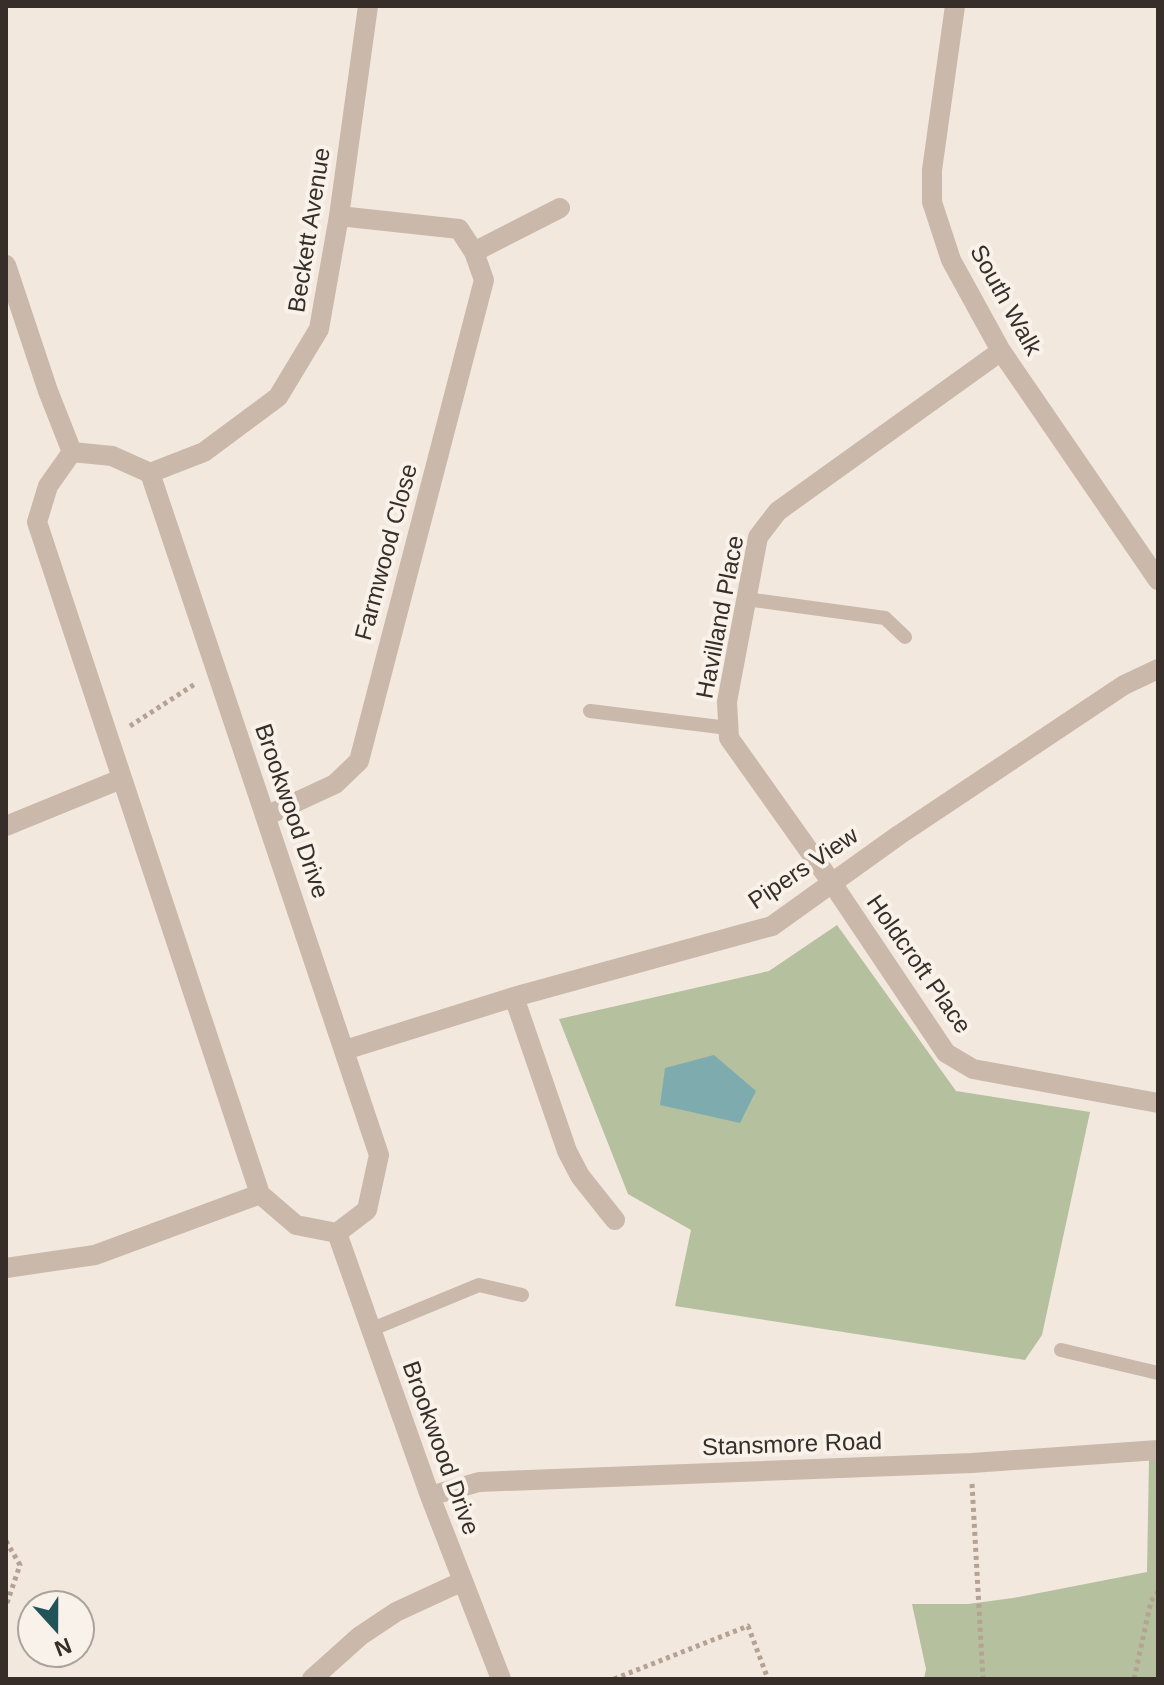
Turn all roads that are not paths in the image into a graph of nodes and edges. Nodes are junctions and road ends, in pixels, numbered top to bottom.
1 (368, 6) edge
2 (955, 6) edge
3 (560, 208) dead end
4 (339, 216) junction
5 (474, 252) junction
6 (6, 265) edge
7 (1001, 351) junction
8 (72, 452) junction
9 (150, 473) junction
10 (1158, 580) edge
11 (746, 599) junction
12 (905, 637) dead end
13 (1158, 669) edge
14 (590, 711) dead end
15 (728, 728) junction
16 (121, 779) junction
17 (266, 816) junction
18 (6, 826) edge
19 (832, 883) junction
20 (514, 997) junction
21 (345, 1050) junction
22 (1158, 1103) edge
23 (260, 1194) junction
24 (615, 1220) dead end
25 (337, 1233) junction
26 (6, 1268) edge
27 (522, 1295) dead end
28 (370, 1330) junction
29 (1061, 1350) dead end
30 (1158, 1373) edge
31 (1158, 1450) edge
32 (430, 1496) junction
33 (463, 1581) junction
34 (312, 1679) edge
35 (501, 1679) edge

1 - 4 street, Beckett Avenue
2 - 7 street, South Walk
3 - 5 street
4 - 5 street
4 - 9 street, Beckett Avenue
5 - 17 street, Farmwood Close
6 - 8 street
7 - 10 street, South Walk
7 - 11 street, Havilland Place
8 - 9 street
8 - 16 street
9 - 17 street, Brookwood Drive
11 - 12 lane
11 - 15 street, Havilland Place
13 - 19 street, Pipers View
14 - 15 lane
15 - 19 street, Havilland Place
16 - 18 street
16 - 23 street
17 - 21 street, Brookwood Drive
19 - 20 street, Pipers View
19 - 22 street, Holdcroft Place
20 - 21 street, Pipers View
20 - 24 street
21 - 25 street, Brookwood Drive
23 - 25 street
23 - 26 street
25 - 28 street, Brookwood Drive
27 - 28 lane
28 - 32 street, Brookwood Drive
29 - 30 lane
31 - 32 street, Stansmore Road
32 - 33 street, Brookwood Drive
33 - 34 street
33 - 35 street, Brookwood Drive

